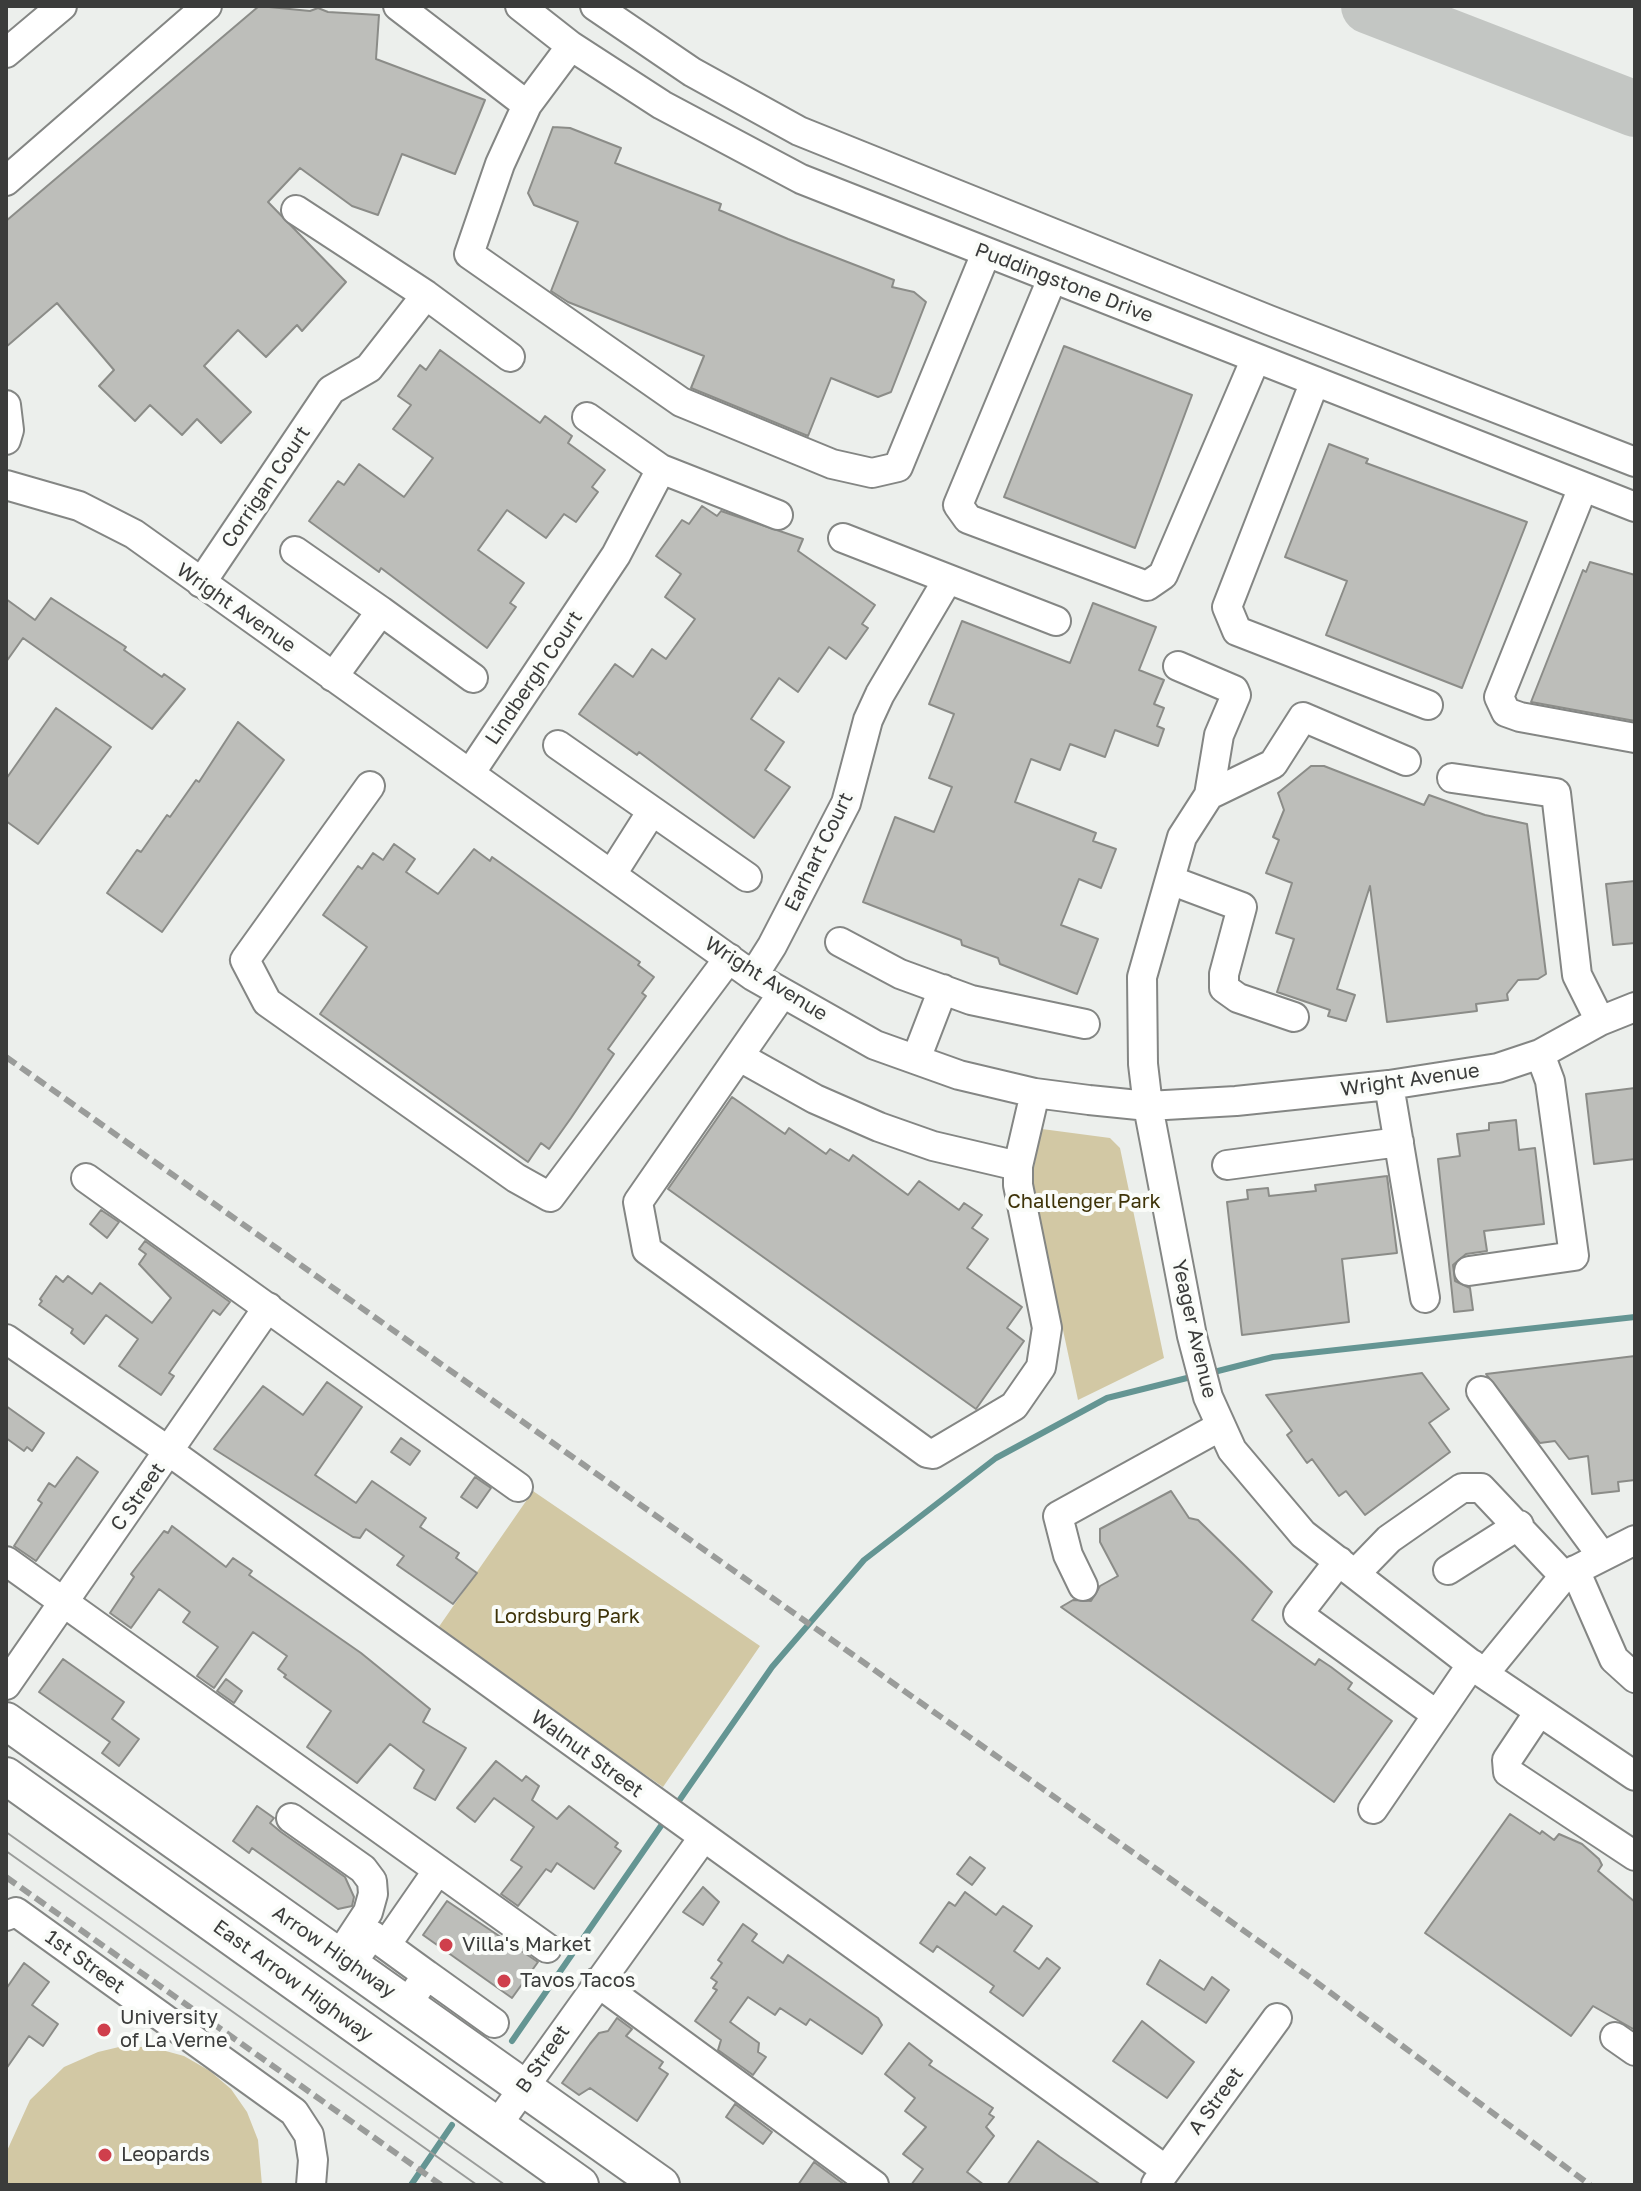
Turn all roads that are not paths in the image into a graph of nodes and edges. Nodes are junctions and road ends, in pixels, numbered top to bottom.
1 (62, 6) edge
2 (207, 6) edge
3 (398, 6) edge
4 (520, 6) edge
5 (595, 6) edge
6 (571, 46) junction
7 (6, 53) edge
8 (527, 105) junction
9 (6, 181) edge
10 (296, 210) dead end
11 (986, 253) junction
12 (1052, 279) junction
13 (426, 295) junction
14 (510, 357) dead end
15 (1256, 358) junction
16 (1315, 381) junction
17 (6, 405) edge
18 (587, 417) dead end
19 (6, 440) edge
20 (1635, 462) edge
21 (661, 469) junction
22 (6, 485) edge
23 (1583, 487) junction
24 (1635, 507) edge
25 (778, 515) dead end
26 (843, 538) dead end
27 (295, 551) dead end
28 (948, 579) junction
29 (201, 583) junction
30 (381, 611) junction
31 (1056, 621) dead end
32 (1178, 666) dead end
33 (333, 677) junction
34 (473, 678) dead end
35 (1428, 705) dead end
36 (1635, 738) edge
37 (558, 745) dead end
38 (1406, 761) dead end
39 (471, 772) junction
40 (1452, 778) dead end
41 (370, 786) dead end
42 (1209, 795) junction
43 (652, 811) junction
44 (612, 874) junction
45 (747, 877) dead end
46 (1170, 880) junction
47 (840, 942) dead end
48 (729, 958) junction
49 (753, 976) junction
50 (943, 989) junction
51 (782, 994) junction
52 (1635, 1007) edge
53 (1294, 1017) dead end
54 (1600, 1021) junction
55 (1085, 1024) dead end
56 (1540, 1054) junction
57 (740, 1057) junction
58 (916, 1059) junction
59 (1389, 1085) junction
60 (1035, 1093) junction
61 (1148, 1106) junction
62 (1399, 1142) junction
63 (1227, 1165) dead end
64 (1018, 1166) junction
65 (86, 1178) dead end
66 (1469, 1271) dead end
67 (1425, 1298) dead end
68 (268, 1307) junction
69 (6, 1339) edge
70 (1481, 1391) dead end
71 (1221, 1426) junction
72 (170, 1452) junction
73 (518, 1487) dead end
74 (1519, 1525) junction
75 (1635, 1540) edge
76 (1602, 1556) junction
77 (6, 1561) edge
78 (1347, 1568) junction
79 (1448, 1570) dead end
80 (1570, 1573) junction
81 (1083, 1586) dead end
82 (64, 1603) junction
83 (1478, 1669) junction
84 (1635, 1678) edge
85 (6, 1685) edge
86 (1539, 1712) junction
87 (1437, 1715) junction
88 (6, 1721) edge
89 (6, 1776) edge
90 (1635, 1776) edge
91 (1373, 1809) dead end
92 (291, 1818) dead end
93 (695, 1832) junction
94 (1635, 1856) edge
95 (438, 1870) junction
96 (6, 1916) edge
97 (386, 1945) junction
98 (547, 1948) dead end
99 (345, 1960) junction
100 (597, 1982) junction
101 (417, 1989) junction
102 (1277, 2018) dead end
103 (494, 2023) dead end
104 (523, 2087) junction
105 (497, 2125) junction
106 (1164, 2179) edge
107 (311, 2185) edge
108 (580, 2185) edge
109 (661, 2185) edge
110 (874, 2185) edge

1 - 7 street
2 - 9 street
3 - 8 street
4 - 6 street, Puddingstone Drive
5 - 20 street, Puddingstone Drive
6 - 8 street
6 - 11 street, Puddingstone Drive
8 - 11 street
10 - 13 street
11 - 12 street, Puddingstone Drive
12 - 15 street, Puddingstone Drive
12 - 15 street
13 - 14 street
13 - 29 street, Corrigan Court
15 - 16 street, Puddingstone Drive
16 - 23 street, Puddingstone Drive
16 - 35 street
17 - 19 street
18 - 21 street
21 - 25 street
21 - 39 street, Lindbergh Court
22 - 29 street, Wright Avenue
23 - 24 street, Puddingstone Drive
23 - 36 street
26 - 28 street
27 - 30 street
28 - 31 street
28 - 49 street, Earhart Court
29 - 33 street, Wright Avenue
30 - 33 street
30 - 34 street
32 - 42 street
33 - 39 street, Wright Avenue
37 - 43 street
38 - 42 street
39 - 44 street, Wright Avenue
40 - 54 street
41 - 48 street
42 - 46 street, Yeager Avenue
43 - 44 street
43 - 45 street
44 - 48 street, Wright Avenue
46 - 53 street
46 - 61 street, Yeager Avenue
47 - 50 street
48 - 49 street, Wright Avenue
49 - 51 street, Wright Avenue
50 - 55 street
50 - 58 street
51 - 57 street
51 - 58 street, Wright Avenue
52 - 54 street, Wright Avenue
54 - 56 street, Wright Avenue
56 - 59 street, Wright Avenue
56 - 66 street
57 - 64 street
57 - 64 street
58 - 60 street, Wright Avenue
59 - 61 street, Wright Avenue
59 - 62 street
60 - 61 street, Wright Avenue
60 - 64 street
61 - 71 street, Yeager Avenue
62 - 63 street
62 - 67 street
65 - 68 street
68 - 72 street, C Street
68 - 73 street
69 - 72 street, Walnut Street
70 - 76 street
71 - 78 street, Yeager Avenue
71 - 81 street
72 - 82 street, C Street
72 - 93 street, Walnut Street
74 - 78 street
74 - 79 street
74 - 80 street
75 - 76 street
76 - 80 street
77 - 82 street
78 - 83 street, Yeager Avenue
78 - 87 street
80 - 83 street
80 - 84 street
82 - 85 street, C Street
82 - 95 street
83 - 86 street, Yeager Avenue
83 - 87 street
86 - 90 street, Yeager Avenue
86 - 94 street
87 - 91 street
88 - 99 main road, Arrow Highway
89 - 105 main road, East Arrow Highway
92 - 99 street
93 - 100 street, B Street
93 - 106 street, Walnut Street
95 - 97 street
95 - 98 street
96 - 107 street, 1st Street
97 - 99 street
97 - 101 street
99 - 101 main road, Arrow Highway
100 - 104 street, B Street
100 - 110 street
101 - 103 street
101 - 104 main road, Arrow Highway
102 - 106 street, A Street
104 - 105 street, B Street
104 - 109 main road, Arrow Highway
105 - 108 main road, East Arrow Highway

